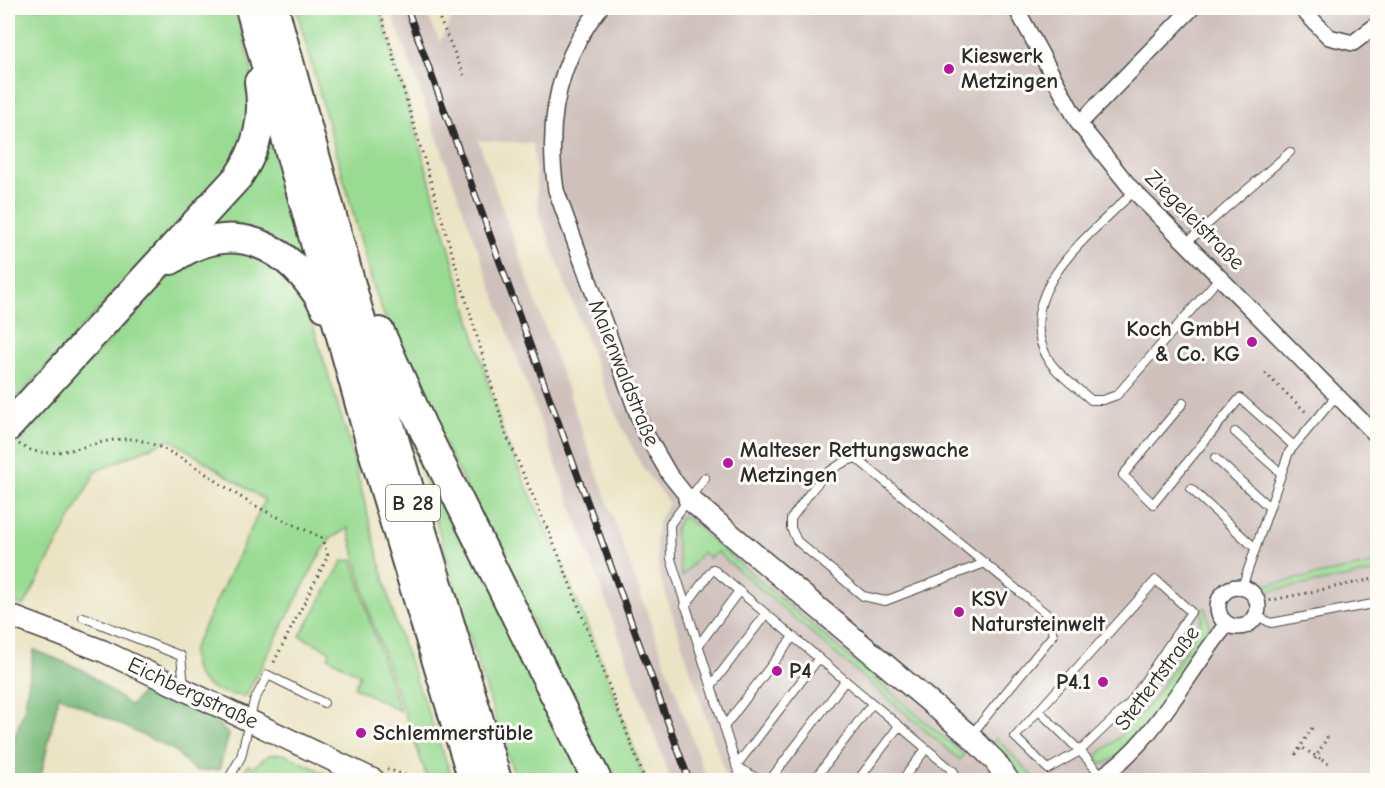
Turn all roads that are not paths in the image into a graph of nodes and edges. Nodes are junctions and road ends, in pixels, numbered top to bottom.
1 (258, 8) edge
2 (600, 8) edge
3 (1016, 8) edge
4 (1192, 8) edge
5 (1301, 8) edge
6 (1377, 24) edge
7 (1079, 124) junction
8 (1290, 152) dead end
9 (1134, 191) junction
10 (334, 223) junction
11 (1186, 243) junction
12 (147, 277) junction
13 (1220, 277) junction
14 (346, 351) junction
15 (1338, 394) junction
16 (1183, 403) dead end
17 (15, 428) edge
18 (1235, 432) dead end
19 (1377, 437) edge
20 (1294, 446) junction
21 (1215, 458) dead end
22 (1281, 473) junction
23 (705, 478) dead end
24 (1191, 489) dead end
25 (689, 499) junction
26 (1269, 507) junction
27 (1255, 548) junction
28 (985, 563) junction
29 (1242, 587) junction
30 (739, 591) junction
31 (1377, 603) edge
32 (685, 606) junction
33 (1257, 609) junction
34 (766, 614) junction
35 (8, 615) edge
36 (83, 617) dead end
37 (1227, 624) junction
38 (793, 637) junction
39 (698, 646) junction
40 (819, 658) junction
41 (845, 681) junction
42 (711, 686) junction
43 (184, 688) junction
44 (324, 703) dead end
45 (872, 704) junction
46 (1039, 711) junction
47 (251, 720) junction
48 (899, 726) junction
49 (724, 728) junction
50 (970, 736) junction
51 (926, 749) junction
52 (1080, 751) junction
53 (736, 766) junction
54 (953, 771) junction
55 (1099, 778) edge
56 (228, 780) edge
57 (374, 780) edge
58 (473, 780) edge
59 (497, 780) edge
60 (597, 780) edge
61 (741, 780) edge
62 (759, 780) edge
63 (770, 780) edge
64 (814, 780) edge
65 (858, 780) edge
66 (902, 780) edge
67 (946, 780) edge
68 (959, 780) edge
69 (1008, 780) edge

1 - 10 highway, B 28
1 - 12 highway
1 - 14 highway, B 28
2 - 25 street, Maienwaldstraße
3 - 7 street, Ziegeleistraße
4 - 7 street
5 - 6 street
7 - 9 street, Ziegeleistraße
8 - 11 lane
9 - 11 street, Ziegeleistraße
9 - 13 lane
10 - 59 highway, B 28
10 - 60 highway
11 - 13 street, Ziegeleistraße
12 - 14 highway
12 - 17 highway
13 - 15 street, Ziegeleistraße
14 - 58 highway, B 28
15 - 19 street, Ziegeleistraße
15 - 20 lane
16 - 20 lane
18 - 22 lane
20 - 22 lane
21 - 26 lane
22 - 26 lane
23 - 25 lane
24 - 27 lane
25 - 32 lane
25 - 50 street, Maienwaldstraße
26 - 27 lane
27 - 29 lane
28 - 28 lane
28 - 50 lane
29 - 33 street
29 - 37 street, Stettertstraße
30 - 32 lane
30 - 34 lane
30 - 39 lane
31 - 33 lane
32 - 39 lane
33 - 37 street, Stettertstraße
34 - 38 lane
34 - 42 lane
35 - 43 street, Eichbergstraße
36 - 43 lane
37 - 55 street, Stettertstraße
38 - 40 lane
38 - 49 lane
39 - 42 lane
40 - 41 lane
40 - 53 lane
41 - 45 lane
41 - 63 lane
42 - 49 lane
43 - 47 street, Eichbergstraße
44 - 47 lane
45 - 48 lane
45 - 64 lane
46 - 52 lane
46 - 52 lane
46 - 52 lane
47 - 56 lane
47 - 57 street, Eichbergstraße
48 - 51 lane
48 - 65 lane
49 - 53 lane
50 - 69 street, Maienwaldstraße
51 - 54 lane
51 - 66 lane
52 - 55 lane
53 - 61 lane
53 - 62 lane
54 - 67 lane
54 - 68 lane

